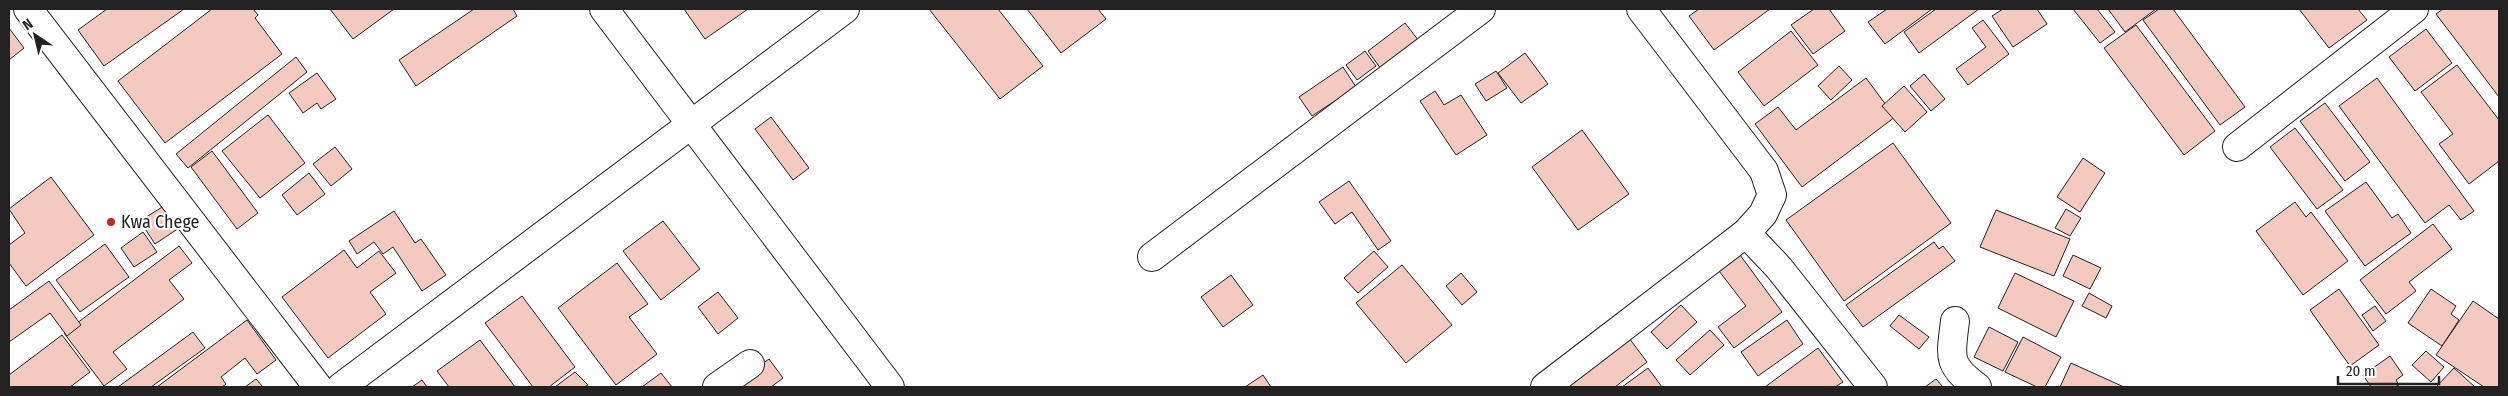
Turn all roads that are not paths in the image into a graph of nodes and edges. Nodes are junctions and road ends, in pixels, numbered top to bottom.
1 (28, 9) edge
2 (604, 9) edge
3 (845, 9) edge
4 (1481, 9) edge
5 (1641, 9) edge
6 (2414, 9) edge
7 (692, 126) junction
8 (2237, 146) dead end
9 (1746, 233) junction
10 (1152, 257) dead end
11 (1955, 321) dead end
12 (750, 364) dead end
13 (318, 387) edge
14 (341, 387) edge
15 (717, 387) edge
16 (890, 387) edge
17 (1545, 387) edge
18 (1873, 387) edge
19 (1977, 387) edge

1 - 13 street
2 - 7 street
3 - 7 street
4 - 10 street
5 - 9 street
6 - 8 street
7 - 14 street
7 - 16 street
9 - 17 street
9 - 18 street
11 - 19 street
12 - 15 street

